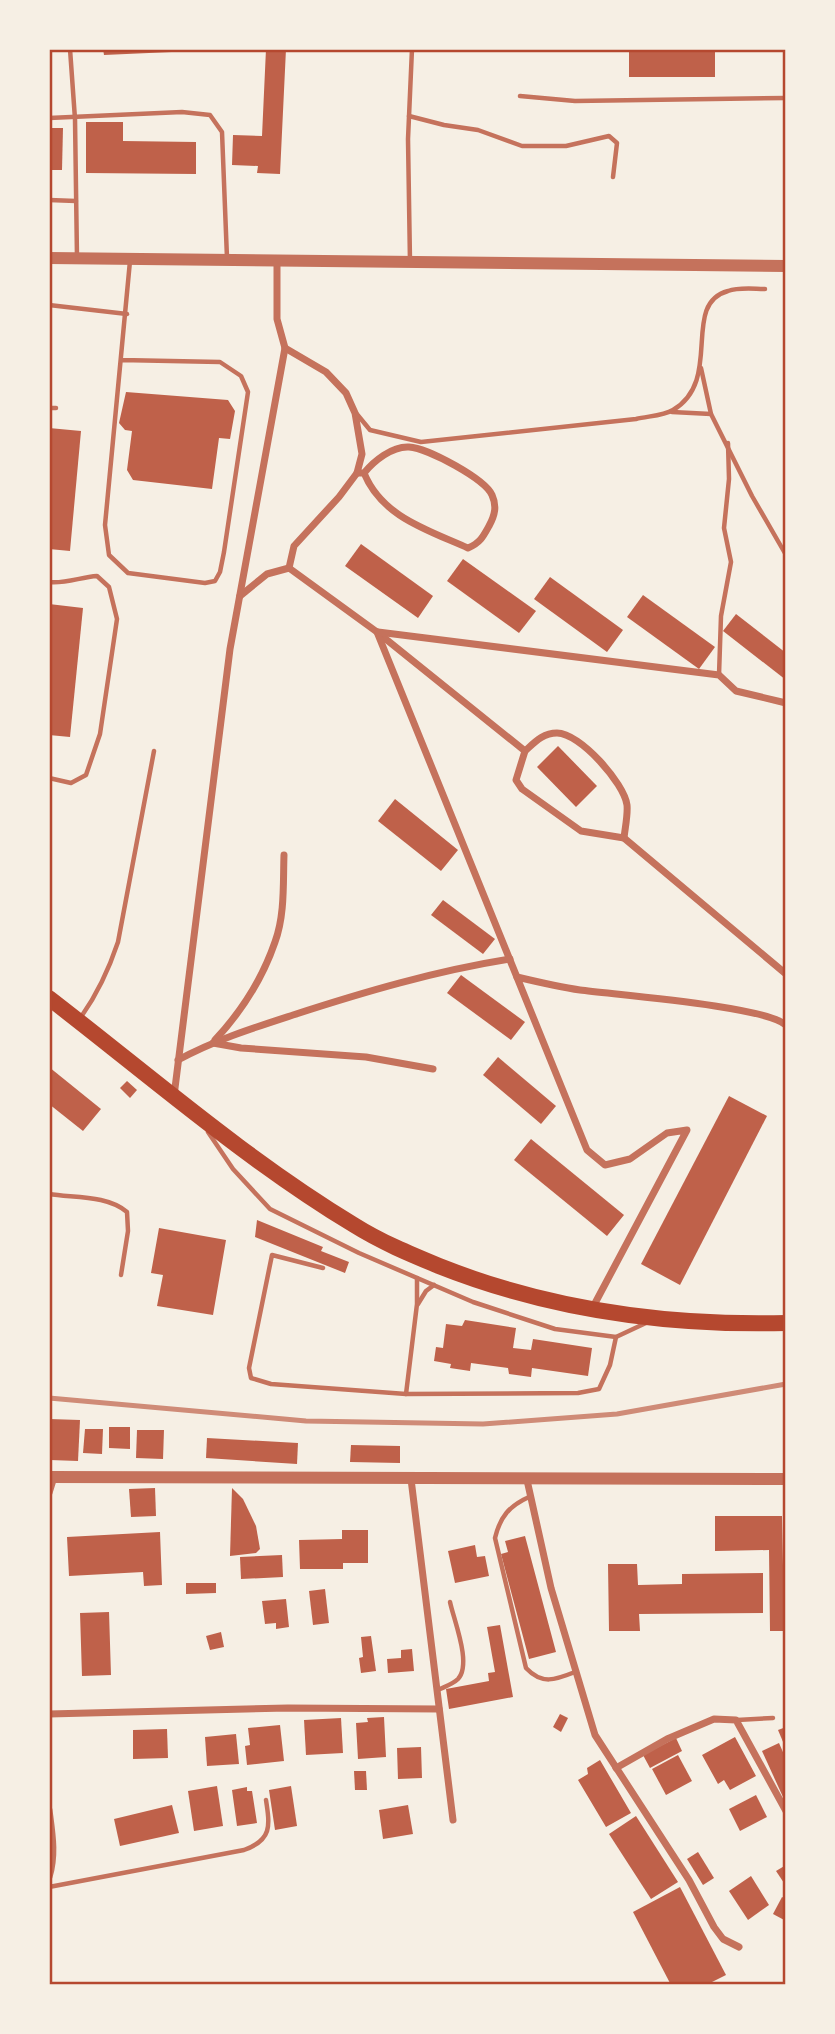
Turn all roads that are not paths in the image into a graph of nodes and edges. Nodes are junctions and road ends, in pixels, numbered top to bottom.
1 (70, 49) edge
2 (412, 49) edge
3 (520, 96) dead end
4 (786, 97) edge
5 (409, 116) junction
6 (49, 118) edge
7 (75, 119) junction
8 (613, 177) dead end
9 (49, 200) edge
10 (76, 201) junction
11 (49, 258) edge
12 (77, 258) junction
13 (131, 258) junction
14 (227, 258) junction
15 (277, 261) junction
16 (410, 262) junction
17 (786, 266) edge
18 (765, 289) dead end
19 (49, 305) edge
20 (127, 314) junction
21 (285, 348) junction
22 (121, 360) junction
23 (700, 367) junction
24 (49, 408) edge
25 (56, 408) dead end
26 (671, 412) junction
27 (355, 413) junction
28 (711, 414) junction
29 (421, 442) junction
30 (727, 443) junction
31 (409, 447) junction
32 (360, 473) junction
33 (786, 555) edge
34 (289, 568) junction
35 (49, 582) edge
36 (240, 597) junction
37 (377, 632) junction
38 (719, 676) junction
39 (786, 703) edge
40 (153, 751) dead end
41 (525, 751) junction
42 (49, 778) edge
43 (624, 838) junction
44 (284, 855) dead end
45 (510, 959) junction
46 (786, 974) edge
47 (517, 977) junction
48 (49, 998) edge
49 (78, 1020) junction
50 (786, 1025) edge
51 (212, 1043) junction
52 (178, 1060) junction
53 (433, 1069) dead end
54 (174, 1096) junction
55 (195, 1114) junction
56 (49, 1194) edge
57 (323, 1268) dead end
58 (121, 1275) dead end
59 (417, 1278) junction
60 (434, 1285) junction
61 (417, 1304) junction
62 (591, 1311) junction
63 (656, 1319) junction
64 (786, 1323) edge
65 (616, 1337) junction
66 (407, 1394) junction
67 (52, 1477) edge
68 (411, 1479) junction
69 (786, 1479) edge
70 (527, 1480) junction
71 (49, 1493) edge
72 (529, 1497) junction
73 (450, 1602) dead end
74 (575, 1672) junction
75 (437, 1690) junction
76 (439, 1709) junction
77 (49, 1714) edge
78 (773, 1718) dead end
79 (736, 1720) junction
80 (616, 1768) junction
81 (265, 1800) dead end
82 (49, 1810) edge
83 (786, 1811) edge
84 (453, 1820) dead end
85 (49, 1877) edge
86 (49, 1887) edge
87 (739, 1947) dead end

1 - 7 lane
2 - 5 lane
3 - 4 lane
5 - 8 lane
5 - 16 lane
6 - 7 lane
7 - 10 lane
7 - 14 lane
9 - 10 lane
10 - 12 lane
11 - 12 street
12 - 13 street
13 - 14 street
13 - 20 lane
14 - 15 street
15 - 16 street
15 - 21 street
16 - 17 street
18 - 23 lane
19 - 20 lane
20 - 22 lane
21 - 27 street
21 - 36 street
22 - 22 lane
23 - 26 lane
23 - 28 lane
24 - 25 lane
26 - 28 lane
26 - 29 lane
27 - 29 lane
27 - 32 street
28 - 30 lane
29 - 31 lane
30 - 33 lane
30 - 38 lane
31 - 32 street
31 - 32 street
32 - 34 street
34 - 36 street
34 - 37 street
35 - 42 lane
36 - 52 street
37 - 38 street
37 - 41 street
37 - 45 street
38 - 39 street
40 - 49 lane
41 - 43 street
41 - 43 street
43 - 46 street
44 - 51 street
45 - 47 street
45 - 51 street
47 - 50 street
47 - 62 street
48 - 49 main road
49 - 54 main road
51 - 52 street
51 - 53 street
52 - 54 street
54 - 55 main road
55 - 59 lane
55 - 62 main road
56 - 58 lane
57 - 66 lane
59 - 60 lane
59 - 61 lane
60 - 61 lane
60 - 65 lane
61 - 66 lane
62 - 63 main road
63 - 64 main road
63 - 65 lane
65 - 66 lane
67 - 68 street
67 - 71 street
68 - 70 street
68 - 75 street
69 - 70 street
70 - 72 street
72 - 74 street
72 - 74 lane
73 - 75 lane
74 - 80 street
75 - 76 street
76 - 77 street
76 - 84 street
78 - 79 lane
79 - 80 street
79 - 83 street
80 - 87 street
81 - 86 lane
82 - 85 street

